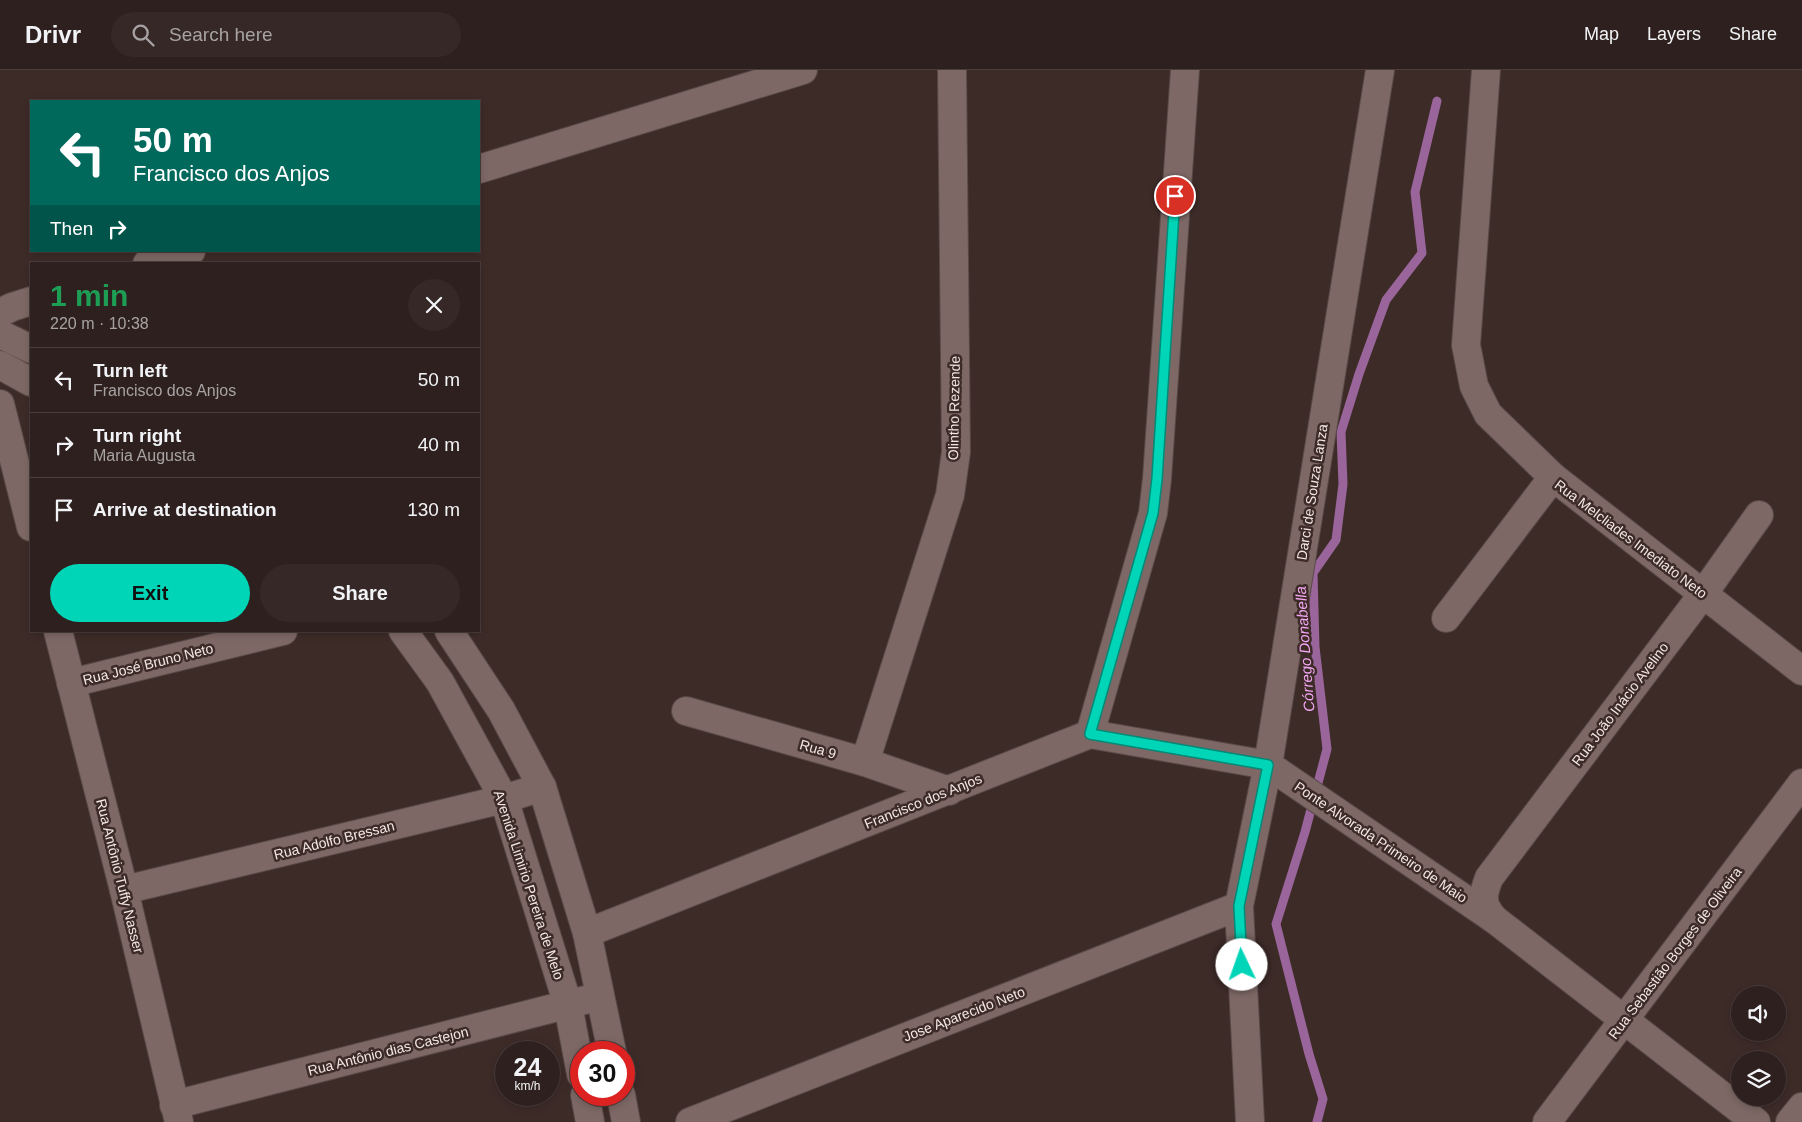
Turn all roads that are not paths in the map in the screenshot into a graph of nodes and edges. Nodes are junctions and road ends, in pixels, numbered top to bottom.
1 (803, 70) edge
2 (952, 70) edge
3 (1185, 70) edge
4 (1380, 70) edge
5 (1486, 70) edge
6 (480, 169) edge
7 (187, 252) edge
8 (154, 262) edge
9 (30, 300) edge
10 (0, 313) edge
11 (0, 334) edge
12 (30, 349) edge
13 (0, 365) edge
14 (30, 381) edge
15 (0, 404) edge
16 (1553, 477) junction
17 (1759, 515) dead end
18 (30, 523) edge
19 (1703, 594) junction
20 (1446, 618) dead end
21 (58, 632) edge
22 (279, 632) edge
23 (404, 632) edge
24 (450, 632) edge
25 (1802, 671) edge
26 (71, 683) junction
27 (686, 712) dead end
28 (1090, 734) junction
29 (866, 762) junction
30 (1268, 765) junction
31 (1802, 783) edge
32 (542, 787) junction
33 (949, 791) junction
34 (504, 798) junction
35 (124, 890) junction
36 (1239, 906) junction
37 (1494, 919) junction
38 (587, 933) junction
39 (601, 995) junction
40 (568, 1005) junction
41 (1624, 1020) junction
42 (575, 1041) edge
43 (610, 1041) edge
44 (587, 1106) edge
45 (622, 1106) edge
46 (1802, 1107) edge
47 (177, 1114) edge
48 (590, 1122) edge
49 (626, 1122) edge
50 (690, 1122) edge
51 (1250, 1122) edge
52 (1547, 1122) edge
53 (1756, 1122) edge
54 (1790, 1122) edge

1 - 6 street
2 - 29 street, Olintho Rezende
3 - 28 street
4 - 30 street, Darci de Souza Lanza
5 - 16 street
7 - 8 street
9 - 10 street
11 - 12 street
13 - 14 street
15 - 18 street
16 - 19 street, Rua Melcliades Imediato Neto
16 - 20 street, Rua Melcliades Imediato Neto
17 - 19 street, Rua João Inácio Avelino
19 - 25 street, Rua Melcliades Imediato Neto
19 - 37 street, Rua João Inácio Avelino
21 - 26 street, Rua Antônio Tuffy Nasser
22 - 26 street, Rua José Bruno Neto
23 - 34 street, Avenida Limirio Pereira de Melo
24 - 32 street
26 - 35 street, Rua Antônio Tuffy Nasser
27 - 29 street, Rua 9
28 - 30 street
28 - 33 street, Francisco dos Anjos
29 - 33 street, Rua 9
30 - 36 street, Darci de Souza Lanza
30 - 37 street, Ponte Alvorada Primeiro de Maio
31 - 41 street, Rua Sebastião Borges de Oliveira
32 - 34 street, Rua Adolfo Bressan
32 - 38 street
33 - 38 street, Francisco dos Anjos
34 - 35 street, Rua Adolfo Bressan
34 - 40 street, Avenida Limirio Pereira de Melo
35 - 47 street, Rua Antônio Tuffy Nasser
36 - 50 street, Jose Aparecido Neto
36 - 51 street, Darci de Souza Lanza
37 - 41 street, Ponte Alvorada Primeiro de Maio
38 - 39 street
39 - 40 street, Rua Antônio dias Castejon
39 - 43 street
40 - 42 street, Avenida Limirio Pereira de Melo
40 - 47 street, Rua Antônio dias Castejon
41 - 52 street, Rua Sebastião Borges de Oliveira
41 - 53 street, Ponte Alvorada Primeiro de Maio
44 - 48 street
45 - 49 street
46 - 54 street

